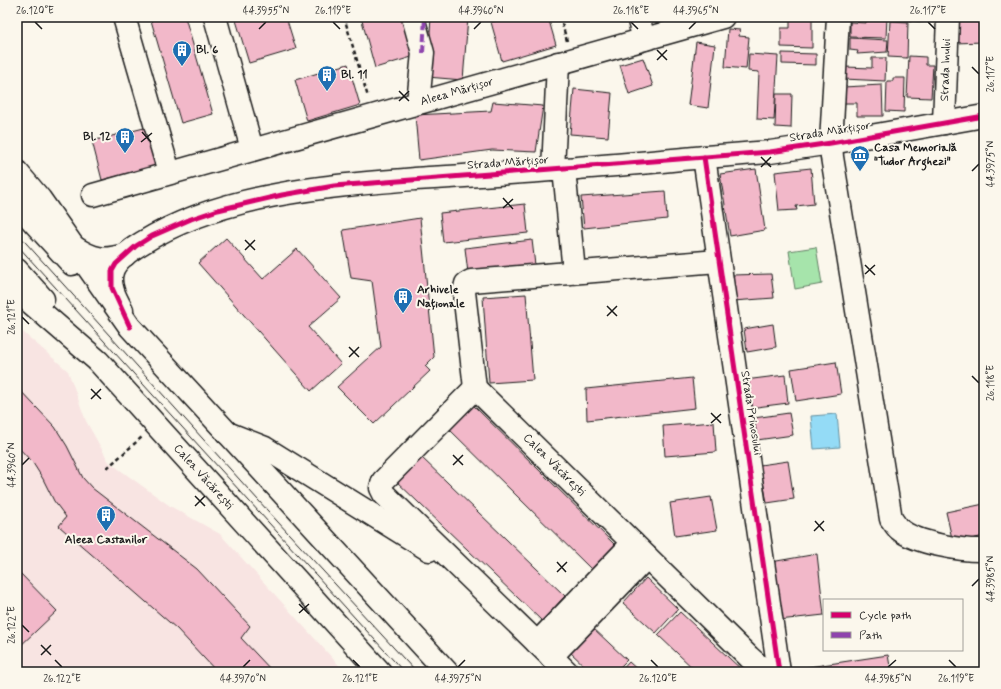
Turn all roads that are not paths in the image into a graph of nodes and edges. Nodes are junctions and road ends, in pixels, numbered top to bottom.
1 (124, 17) edge
2 (215, 17) edge
3 (413, 17) edge
4 (638, 17) edge
5 (723, 17) edge
6 (838, 17) edge
7 (948, 17) edge
8 (644, 39) junction
9 (565, 61) junction
10 (418, 103) junction
11 (984, 116) edge
12 (944, 123) junction
13 (831, 143) junction
14 (252, 149) junction
15 (704, 157) junction
16 (559, 169) junction
17 (17, 172) edge
18 (169, 172) junction
19 (93, 195) dead end
20 (17, 204) edge
21 (74, 247) junction
22 (125, 255) junction
23 (718, 261) junction
24 (17, 270) edge
25 (574, 272) junction
26 (17, 291) edge
27 (130, 327) junction
28 (98, 361) junction
29 (475, 388) junction
30 (227, 433) junction
31 (640, 550) junction
32 (984, 550) edge
33 (464, 572) junction
34 (544, 650) junction
35 (779, 671) edge
36 (380, 672) edge
37 (446, 672) edge
38 (567, 672) edge

1 - 18 street
2 - 14 street
3 - 10 street
4 - 8 street
5 - 8 street, Aleea Mărțișor
6 - 13 street
7 - 12 street, Strada Inului
8 - 9 street, Aleea Mărțișor
9 - 10 street, Aleea Mărțișor
9 - 16 street
10 - 14 street, Aleea Mărțișor
11 - 12 street, Strada Mărțișor
12 - 13 street, Strada Mărțișor
13 - 15 street, Strada Mărțișor
13 - 32 street
14 - 18 street, Aleea Mărțișor
15 - 16 street, Strada Mărțișor
15 - 23 street, Strada Prinosului
16 - 22 street, Strada Mărțișor
16 - 25 street
17 - 21 street
18 - 19 street, Aleea Mărțișor
20 - 27 street
21 - 22 street
21 - 27 street
22 - 27 street, Strada Mărțișor
23 - 25 street
23 - 35 street, Strada Prinosului
24 - 28 street
25 - 29 street
26 - 28 street, Calea Văcărești
27 - 30 street
28 - 36 street, Calea Văcărești
29 - 31 street, Calea Văcărești
29 - 33 street
30 - 33 street
30 - 37 street
31 - 34 street
31 - 35 street, Calea Văcărești
33 - 34 street
34 - 38 street

